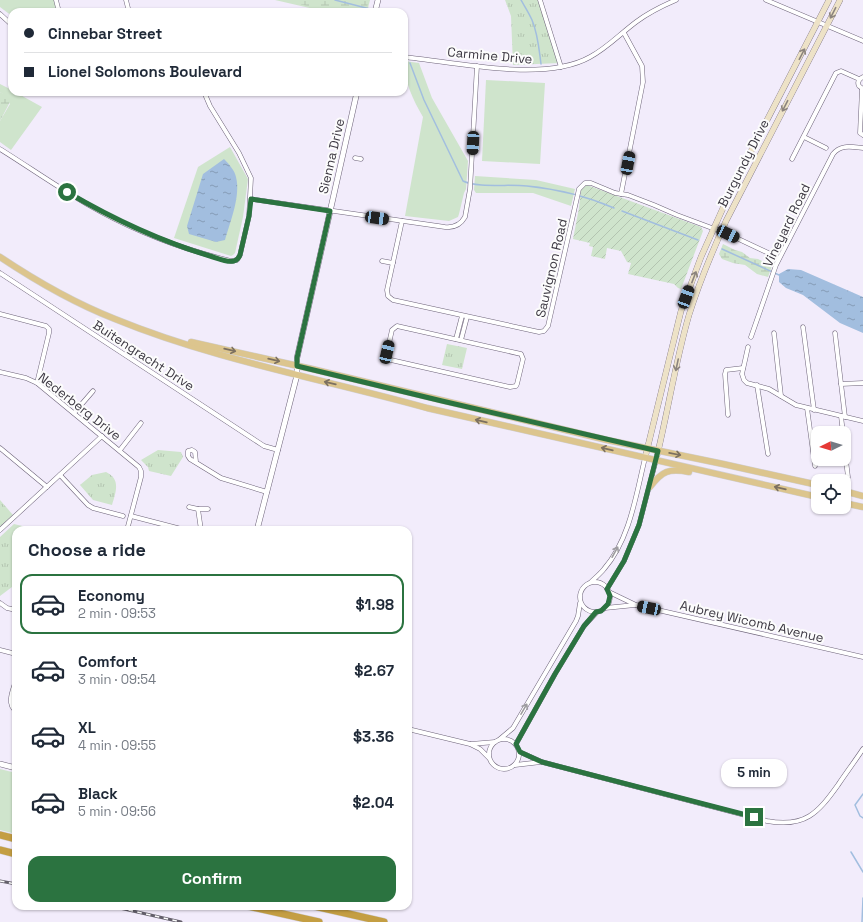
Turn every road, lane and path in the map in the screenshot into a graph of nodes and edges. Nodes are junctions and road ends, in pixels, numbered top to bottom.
1 (540, 0) edge
2 (676, 0) edge
3 (766, 0) edge
4 (829, 0) edge
5 (840, 0) edge
6 (0, 14) edge
7 (8, 21) edge
8 (818, 22) junction
9 (827, 25) junction
10 (624, 33) junction
11 (863, 41) edge
12 (408, 57) edge
13 (477, 66) junction
14 (561, 66) junction
15 (861, 78) edge
16 (862, 89) edge
17 (206, 96) edge
18 (356, 96) edge
19 (767, 120) junction
20 (776, 125) junction
21 (863, 135) edge
22 (804, 137) junction
23 (826, 148) dead end
24 (863, 148) edge
25 (0, 149) edge
26 (355, 158) dead end
27 (361, 159) dead end
28 (792, 159) dead end
29 (621, 194) junction
30 (251, 199) junction
31 (330, 211) junction
32 (402, 221) junction
33 (713, 229) junction
34 (721, 232) junction
35 (0, 257) edge
36 (779, 258) junction
37 (382, 261) dead end
38 (393, 263) junction
39 (0, 273) edge
40 (0, 314) edge
41 (465, 316) junction
42 (803, 327) dead end
43 (774, 333) dead end
44 (835, 333) dead end
45 (164, 337) junction
46 (751, 337) dead end
47 (456, 339) junction
48 (462, 340) junction
49 (748, 347) dead end
50 (297, 366) junction
51 (743, 368) junction
52 (0, 372) edge
53 (297, 375) junction
54 (36, 383) junction
55 (863, 383) edge
56 (841, 384) junction
57 (756, 385) junction
58 (93, 391) dead end
59 (781, 396) junction
60 (807, 408) junction
61 (814, 410) junction
62 (74, 413) junction
63 (728, 415) dead end
64 (843, 416) junction
65 (863, 421) edge
66 (141, 423) dead end
67 (843, 426) edge
68 (102, 436) junction
69 (811, 437) edge
70 (0, 448) edge
71 (648, 449) junction
72 (120, 450) junction
73 (278, 450) junction
74 (658, 451) junction
75 (768, 454) dead end
76 (645, 458) junction
77 (656, 460) junction
78 (196, 462) dead end
79 (720, 474) junction
80 (60, 475) junction
81 (811, 484) edge
82 (47, 487) junction
83 (650, 487) junction
84 (267, 492) junction
85 (851, 493) edge
86 (811, 495) edge
87 (863, 496) edge
88 (851, 504) edge
89 (189, 507) dead end
90 (863, 507) edge
91 (198, 509) junction
92 (208, 509) dead end
93 (123, 516) dead end
94 (130, 516) junction
95 (128, 526) edge
96 (169, 526) edge
97 (200, 526) edge
98 (258, 526) edge
99 (0, 530) edge
100 (591, 582) junction
101 (608, 591) junction
102 (0, 603) edge
103 (580, 603) junction
104 (636, 605) junction
105 (605, 608) junction
106 (12, 609) edge
107 (596, 612) junction
108 (0, 650) edge
109 (12, 653) edge
110 (863, 657) edge
111 (412, 730) edge
112 (500, 739) junction
113 (495, 742) junction
114 (470, 744) junction
115 (516, 744) junction
116 (863, 749) edge
117 (520, 752) junction
118 (490, 759) junction
119 (542, 762) junction
120 (0, 764) edge
121 (515, 765) junction
122 (12, 767) edge
123 (0, 835) edge
124 (12, 837) edge
125 (0, 850) edge
126 (12, 853) edge
127 (266, 910) edge
128 (332, 910) edge
129 (320, 922) edge
130 (384, 922) edge

1 - 14 street
2 - 10 street, Carmine Drive
3 - 8 street
4 - 8 main road, Burgundy Drive
5 -> 9 main road, Burgundy Drive
6 - 7 street
8 - 9 street
19 -> 8 main road, Burgundy Drive
9 - 11 street
9 -> 20 main road, Burgundy Drive
10 - 14 street, Carmine Drive
10 - 29 street
12 - 13 street, Carmine Drive
13 - 14 street, Carmine Drive
13 - 32 street
15 - 16 street
15 - 22 street
16 - 21 street
17 - 30 street
18 - 31 street, Sienna Drive
19 - 20 street
19 - 33 main road, Burgundy Drive
20 - 34 main road, Burgundy Drive
22 - 23 street
22 - 28 street
24 - 36 street, Vineyard Road
25 - 30 street
26 - 27 street
29 - 33 street, Sauvignon Road
29 - 41 street, Sauvignon Road
30 - 31 street
31 - 32 street
31 - 50 street, Sienna Drive
32 - 38 street, Sauvignon Road
33 - 34 street, Sauvignon Road
71 -> 33 main road, Burgundy Drive
34 - 36 street, Sauvignon Road
34 -> 74 main road, Burgundy Drive
35 - 45 main road
36 - 46 street, Vineyard Road
37 - 38 street
38 - 41 street, Sauvignon Road
39 - 73 street, Buitengracht Drive
40 - 54 street
41 - 47 street
41 - 48 street
42 - 61 street
43 - 59 street
44 - 56 street
45 -> 50 main road
45 - 53 main road
47 - 48 street
47 - 48 street
49 - 51 street
50 - 53 street, Sienna Drive
50 - 71 main road
51 - 57 street
51 - 63 street
52 - 54 street, Nederberg Drive
53 - 73 street, Sienna Drive
76 -> 53 main road
54 - 62 street, Nederberg Drive
55 - 56 street
56 - 64 street
57 - 59 street
57 - 75 street
58 - 62 street
59 - 60 street
60 - 61 street
60 - 69 street
61 - 64 street
62 - 68 street, Nederberg Drive
64 - 65 street
64 - 67 street
66 - 72 street
68 - 72 street, Nederberg Drive
68 - 80 street
70 - 82 street
71 - 74 main road
71 - 76 main road, Burgundy Drive
72 - 94 street, Nederberg Drive
73 - 84 street, Sienna Drive
74 - 77 main road, Burgundy Drive
74 -> 81 main road
76 - 77 main road
100 -> 76 street
77 - 79 main road
77 - 83 street
78 - 84 street
79 - 83 main road
86 -> 79 main road
80 - 82 street
80 - 93 street
82 - 99 street
83 - 101 street
84 - 98 street, Sienna Drive
85 - 87 main road
88 - 90 main road
89 - 91 street
91 - 92 street
91 - 97 street
94 - 95 street
94 - 96 street
100 - 101 street
100 - 103 street
101 - 104 street, Aubrey Wicomb Avenue
101 - 105 street
102 - 106 street
103 - 107 street
112 -> 103 street
104 - 105 street, Aubrey Wicomb Avenue
104 - 110 street, Aubrey Wicomb Avenue
105 - 107 street
107 - 115 street
108 - 109 street
111 - 114 street
112 - 113 street
112 - 115 street
113 - 114 street
113 - 118 street
114 - 118 street
115 - 117 street
116 - 119 street
117 - 119 street
117 - 121 street
118 - 121 street
119 - 121 street
120 - 122 street
123 - 124 highway
125 - 126 highway
127 - 129 highway
128 - 130 highway

